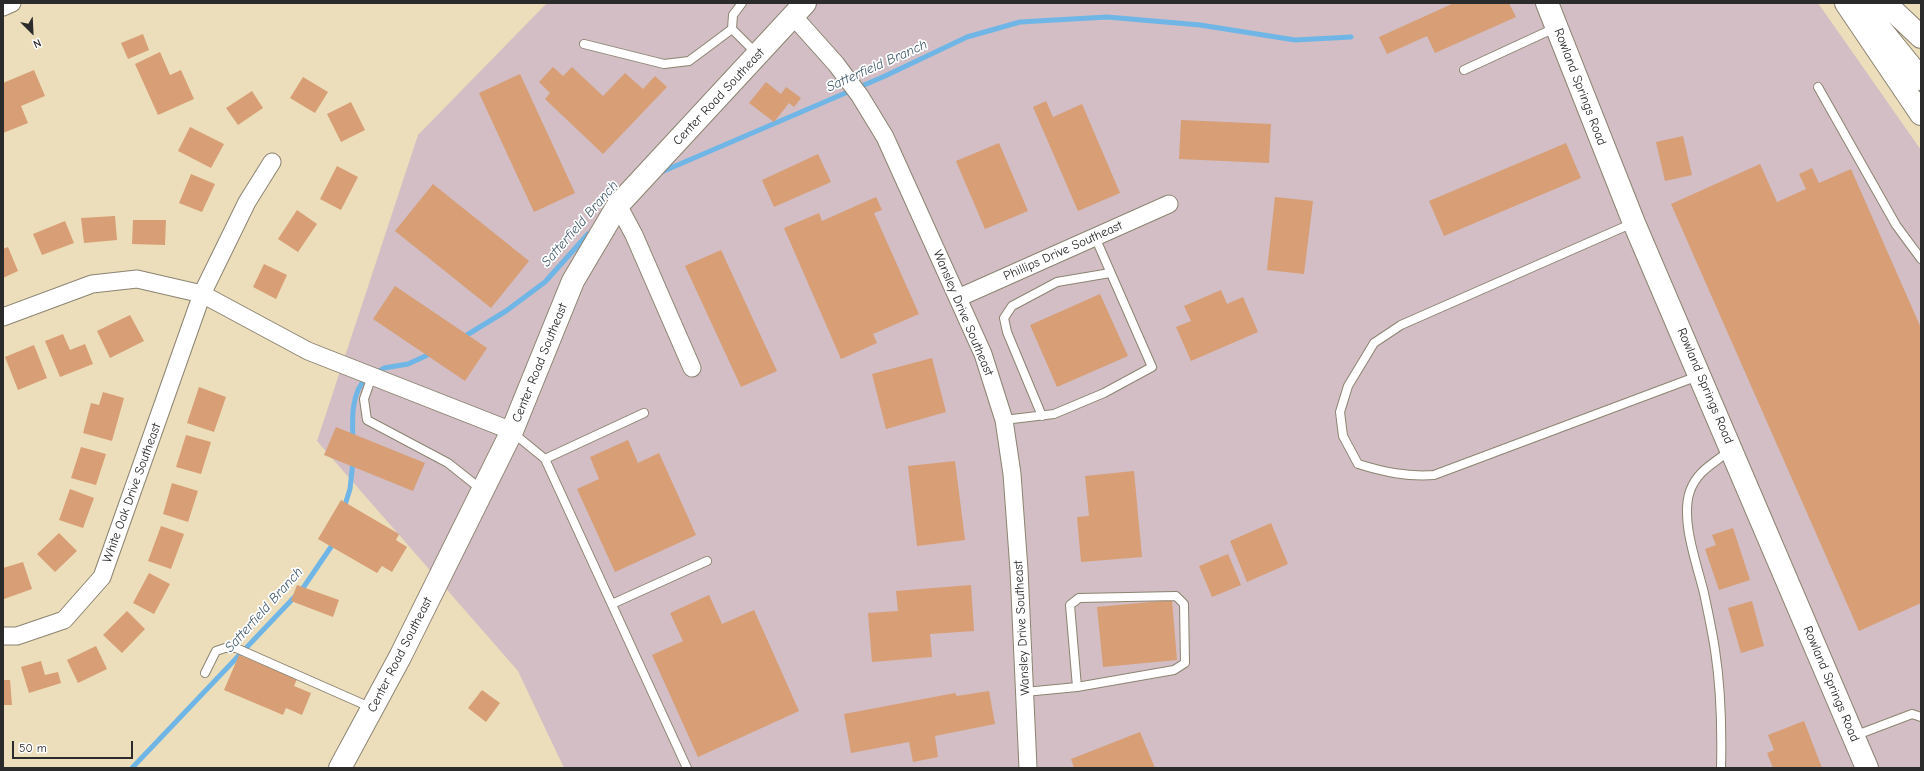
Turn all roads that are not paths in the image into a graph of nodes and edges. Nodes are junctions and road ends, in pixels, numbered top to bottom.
1 (12, 3) edge
2 (742, 3) edge
3 (1547, 3) edge
4 (1846, 3) edge
5 (1858, 3) edge
6 (1885, 3) edge
7 (1899, 3) edge
8 (3, 7) edge
9 (799, 10) edge
10 (1558, 27) junction
11 (732, 29) junction
12 (1921, 36) edge
13 (584, 44) dead end
14 (758, 55) junction
15 (1464, 70) dead end
16 (1921, 79) edge
17 (1818, 87) dead end
18 (1921, 114) edge
19 (272, 162) dead end
20 (1168, 204) dead end
21 (618, 205) junction
22 (1634, 223) junction
23 (1095, 237) junction
24 (1921, 259) edge
25 (1110, 273) junction
26 (202, 294) junction
27 (958, 298) junction
28 (3, 317) edge
29 (692, 368) dead end
30 (1700, 375) junction
31 (372, 376) junction
32 (644, 413) dead end
33 (1042, 416) junction
34 (1004, 420) junction
35 (512, 432) junction
36 (1732, 449) junction
37 (545, 458) junction
38 (482, 490) junction
39 (707, 561) dead end
40 (612, 604) junction
41 (3, 636) edge
42 (205, 673) dead end
43 (1077, 687) junction
44 (1025, 692) junction
45 (373, 708) junction
46 (1921, 717) edge
47 (1854, 736) junction
48 (340, 768) edge
49 (687, 768) edge
50 (1028, 768) edge
51 (1720, 768) edge
52 (1867, 768) edge

1 - 8 street
2 - 11 lane
3 - 10 street, Rowland Springs Road
4 - 18 street
5 - 16 street
6 - 12 street
7 - 12 street
9 - 14 street, Center Road Southeast
9 - 27 street, Wansley Drive Southeast
10 - 15 lane
10 - 22 street, Rowland Springs Road
11 - 13 lane
11 - 14 lane
14 - 21 street, Center Road Southeast
17 - 24 lane
19 - 26 street, White Oak Drive Southeast
20 - 23 street, Phillips Drive Southeast
21 - 29 street
21 - 35 street, Center Road Southeast
22 - 30 street, Rowland Springs Road
22 - 30 lane
23 - 25 lane
23 - 27 street, Phillips Drive Southeast
25 - 33 lane
25 - 33 lane
26 - 28 street
26 - 31 street
26 - 41 street, White Oak Drive Southeast
27 - 34 street, Wansley Drive Southeast
30 - 36 street, Rowland Springs Road
31 - 35 street
31 - 38 lane
32 - 37 lane
33 - 34 lane
34 - 44 street, Wansley Drive Southeast
35 - 37 lane
35 - 38 street, Center Road Southeast
36 - 47 street, Rowland Springs Road
36 - 51 lane
37 - 40 lane
38 - 45 street, Center Road Southeast
39 - 40 lane
40 - 49 lane
42 - 45 lane
43 - 43 lane
43 - 44 lane
44 - 50 street, Wansley Drive Southeast
45 - 48 street, Center Road Southeast
46 - 47 lane
47 - 52 street, Rowland Springs Road

